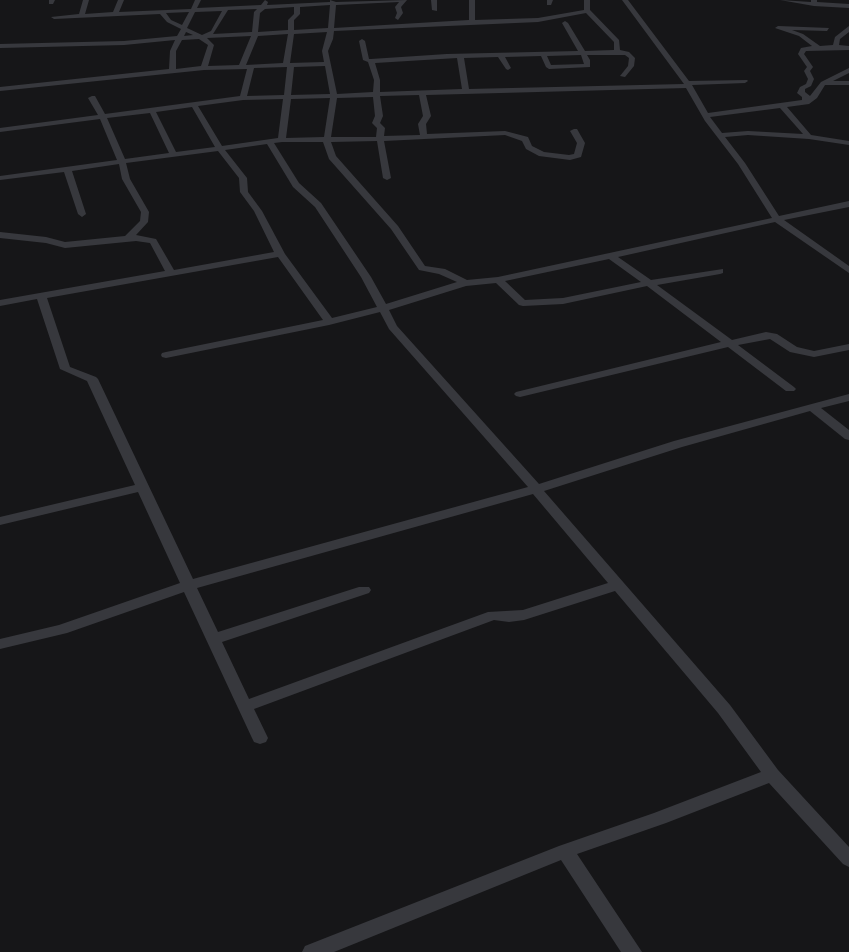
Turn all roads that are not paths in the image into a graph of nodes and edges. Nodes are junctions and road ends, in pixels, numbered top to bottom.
1 (86, 0) edge
2 (121, 0) edge
3 (198, 0) edge
4 (402, 0) edge
5 (434, 0) edge
6 (472, 0) edge
7 (586, 0) edge
8 (625, 0) edge
9 (783, 0) edge
10 (367, 1) edge
11 (332, 2) edge
12 (814, 2) edge
13 (265, 3) edge
14 (297, 4) junction
15 (849, 6) edge
16 (225, 8) junction
17 (193, 10) junction
18 (434, 10) dead end
19 (161, 11) junction
20 (587, 11) junction
21 (116, 13) junction
22 (82, 16) junction
23 (54, 17) dead end
24 (398, 18) dead end
25 (498, 20) junction
26 (472, 22) junction
27 (565, 23) dead end
28 (849, 28) edge
29 (183, 29) junction
30 (826, 29) dead end
31 (330, 30) junction
32 (503, 30) dead end
33 (291, 32) junction
34 (255, 34) junction
35 (201, 37) junction
36 (181, 38) junction
37 (362, 41) dead end
38 (0, 46) edge
39 (817, 47) junction
40 (836, 47) junction
41 (849, 48) edge
42 (617, 52) junction
43 (583, 53) junction
44 (543, 54) junction
45 (460, 56) junction
46 (501, 56) junction
47 (371, 61) junction
48 (328, 64) junction
49 (288, 65) junction
50 (242, 67) junction
51 (250, 67) junction
52 (204, 68) junction
53 (508, 68) dead end
54 (849, 70) edge
55 (172, 71) junction
56 (623, 76) dead end
57 (744, 81) dead end
58 (823, 83) junction
59 (849, 83) edge
60 (688, 84) junction
61 (0, 89) edge
62 (466, 92) junction
63 (422, 93) junction
64 (376, 94) junction
65 (334, 96) junction
66 (92, 98) dead end
67 (243, 98) junction
68 (288, 98) junction
69 (806, 102) junction
70 (194, 104) junction
71 (783, 106) junction
72 (152, 110) junction
73 (706, 115) junction
74 (103, 117) junction
75 (0, 130) edge
76 (574, 131) dead end
77 (720, 135) junction
78 (424, 137) junction
79 (809, 137) junction
80 (380, 139) junction
81 (276, 141) junction
82 (327, 141) junction
83 (849, 143) edge
84 (220, 149) junction
85 (174, 155) junction
86 (122, 162) junction
87 (67, 169) junction
88 (0, 178) edge
89 (387, 178) dead end
90 (849, 204) edge
91 (82, 214) dead end
92 (777, 219) junction
93 (0, 235) edge
94 (128, 238) junction
95 (280, 254) junction
96 (611, 256) junction
97 (849, 270) edge
98 (720, 271) dead end
99 (171, 273) junction
100 (498, 280) junction
101 (465, 283) junction
102 (649, 283) junction
103 (41, 295) junction
104 (0, 303) edge
105 (384, 308) junction
106 (330, 322) junction
107 (728, 342) junction
108 (849, 347) edge
109 (166, 355) dead end
110 (790, 389) dead end
111 (520, 394) dead end
112 (849, 397) edge
113 (812, 407) junction
114 (849, 436) edge
115 (143, 487) junction
116 (536, 489) junction
117 (0, 521) edge
118 (617, 584) junction
119 (189, 585) junction
120 (364, 590) dead end
121 (214, 639) junction
122 (0, 644) edge
123 (246, 706) junction
124 (260, 738) dead end
125 (772, 775) junction
126 (565, 851) junction
127 (849, 859) edge
128 (338, 948) edge
129 (312, 952) edge
130 (632, 952) edge

1 - 22 street
2 - 21 street
3 - 17 street
4 - 10 street
4 - 24 street
5 - 18 street
6 - 26 street
7 - 20 street
8 - 60 street
9 - 12 street
10 - 11 street
11 - 14 street
11 - 31 street
12 - 15 street
13 - 14 street
13 - 16 street
13 - 34 street
14 - 33 street
16 - 17 street
16 - 35 street
17 - 19 street
17 - 29 street
19 - 21 street
19 - 29 street
20 - 25 street
20 - 42 street
21 - 22 street
22 - 23 street
25 - 26 street
25 - 32 street
26 - 31 street
27 - 43 street
28 - 40 street
29 - 35 street
29 - 36 street
30 - 39 street
31 - 33 street
31 - 48 street
33 - 34 street
33 - 49 street
34 - 35 street
34 - 50 street
35 - 36 street
35 - 52 street
36 - 38 street
36 - 55 street
37 - 47 street
39 - 40 street
39 - 69 street
40 - 41 street
42 - 43 street
42 - 56 street
43 - 44 street
43 - 44 street
44 - 46 street
45 - 46 street
45 - 47 street
45 - 62 street
46 - 53 street
47 - 64 street
48 - 49 street
48 - 65 street
49 - 51 street
49 - 68 street
50 - 51 street
50 - 52 street
51 - 67 street
52 - 55 street
54 - 58 street
55 - 61 street
57 - 60 street
58 - 59 street
58 - 69 street
60 - 62 street
60 - 73 street
62 - 63 street
63 - 64 street
63 - 78 street
64 - 65 street
64 - 80 street
65 - 68 street
65 - 82 street
66 - 74 street
67 - 68 street
67 - 70 street
68 - 81 street
69 - 71 street
70 - 72 street
70 - 84 street
71 - 73 street
71 - 79 street
72 - 74 street
72 - 85 street
73 - 77 street
74 - 75 street
74 - 86 street
76 - 78 street
77 - 79 street
77 - 92 street
78 - 80 street
79 - 83 street
80 - 82 street
80 - 89 street
81 - 82 street
81 - 84 street
81 - 105 street
82 - 101 street
84 - 85 street
84 - 95 street
85 - 86 street
86 - 87 street
86 - 94 street
87 - 88 street
87 - 91 street
90 - 92 street
92 - 96 street
92 - 97 street
93 - 94 street
94 - 99 street
95 - 99 street
95 - 106 street
96 - 100 street
96 - 102 street
98 - 102 street
99 - 103 street
100 - 101 street
100 - 102 street
101 - 105 street
102 - 107 street
103 - 104 street
103 - 115 street
105 - 106 street
105 - 116 street
106 - 109 street
107 - 108 street
107 - 110 street
107 - 111 street
112 - 113 street
113 - 114 street
113 - 116 street
115 - 117 street
115 - 119 street
116 - 118 street
116 - 119 street
118 - 123 street
118 - 125 street
119 - 121 street
119 - 122 street
120 - 121 street
121 - 123 street
123 - 124 street
125 - 126 street
125 - 127 street
126 - 128 street
126 - 130 street
128 - 129 street

